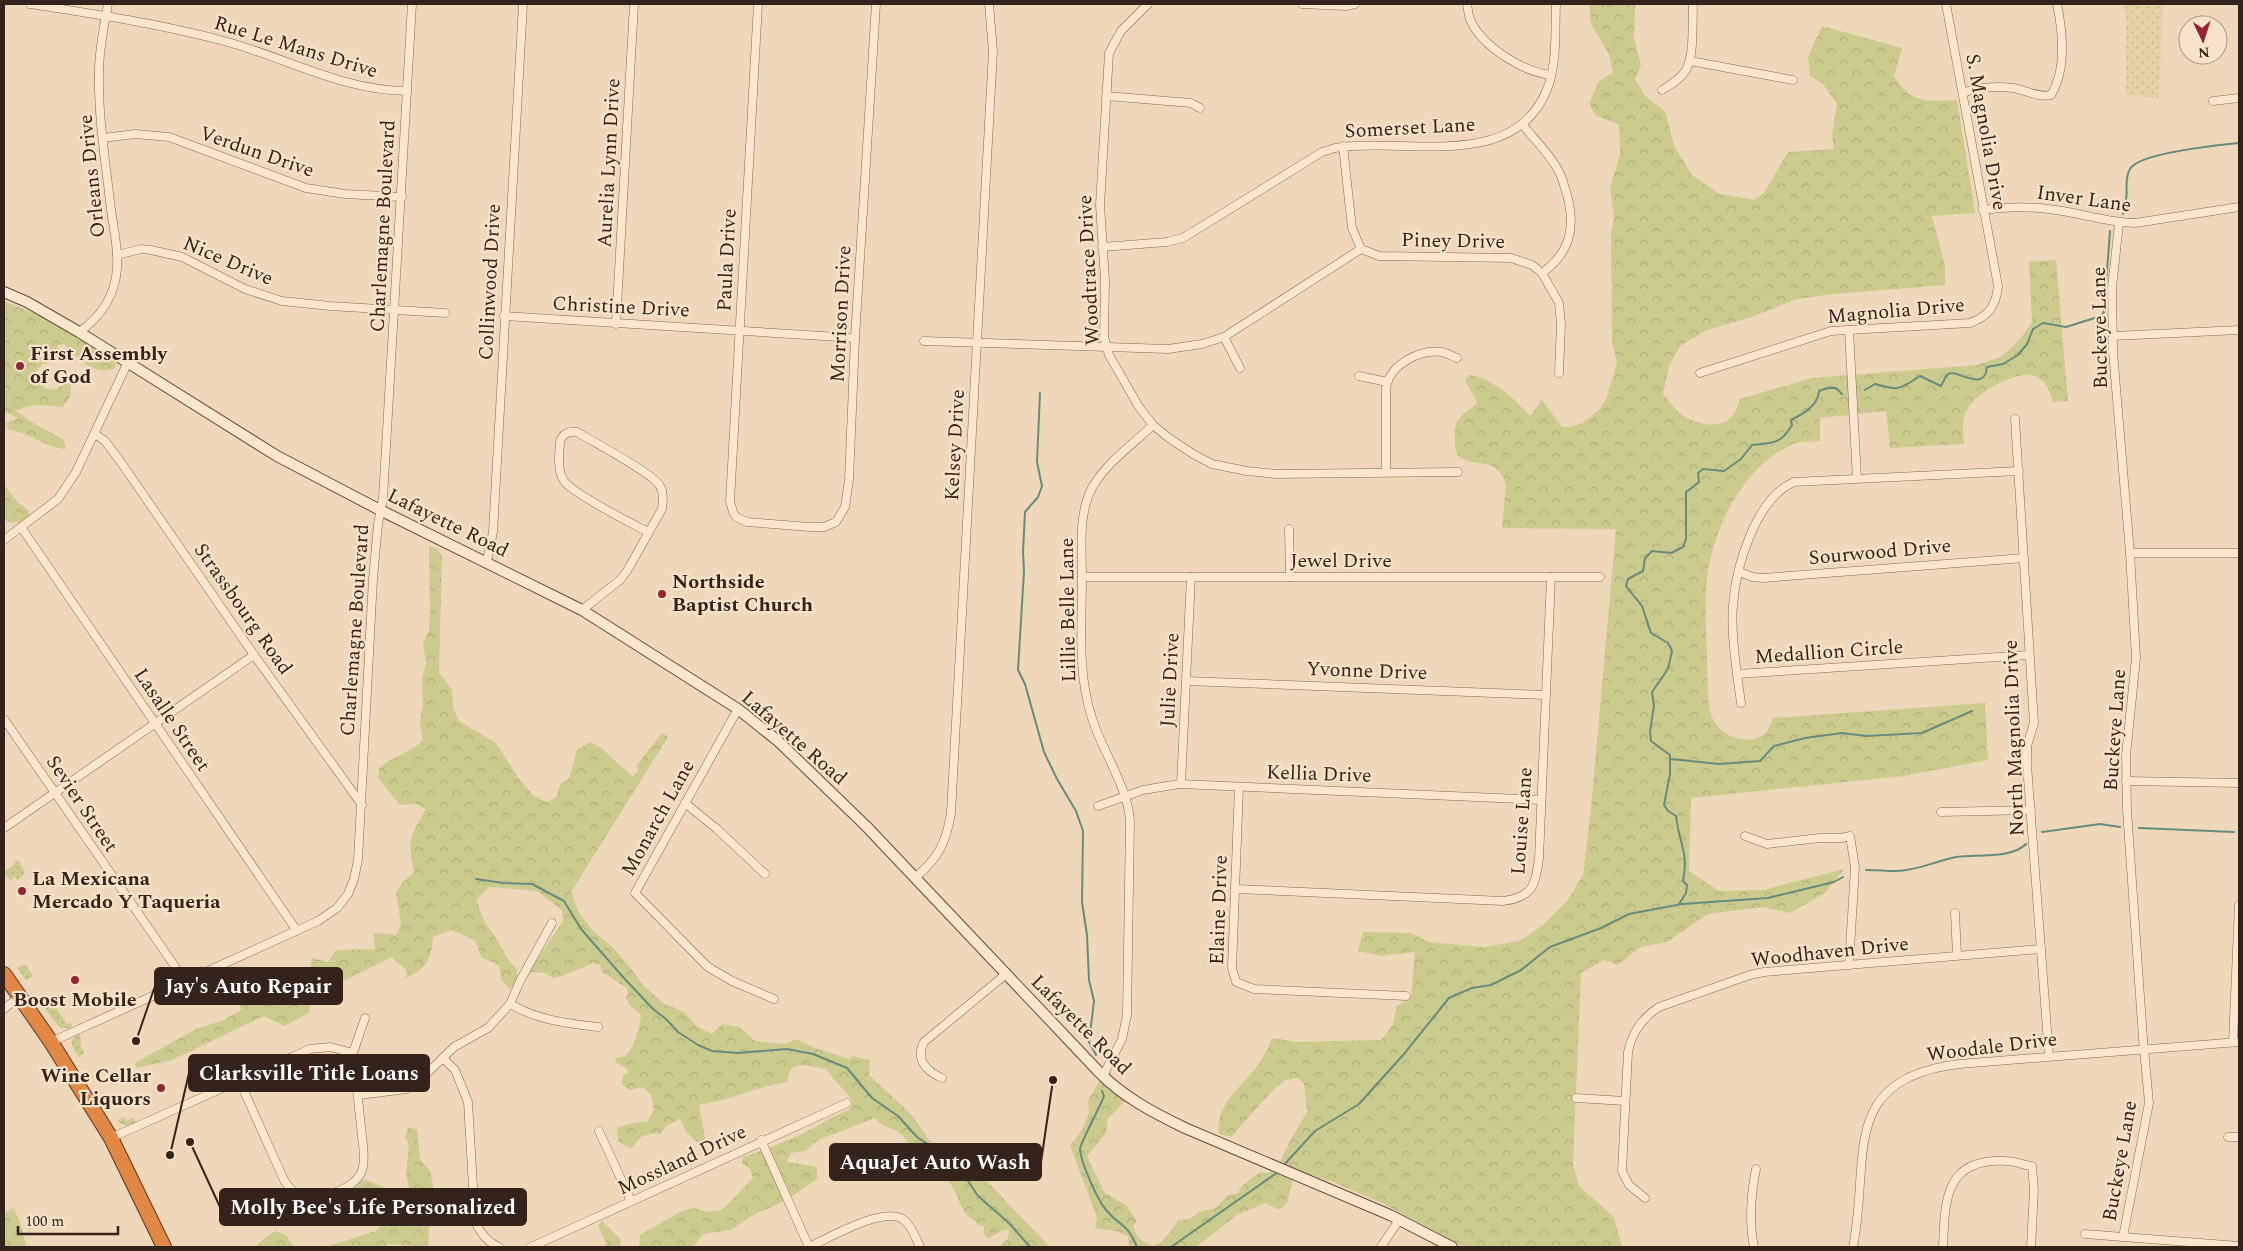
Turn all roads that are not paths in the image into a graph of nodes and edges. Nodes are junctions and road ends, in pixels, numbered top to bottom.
1 (30, 4) edge
2 (108, 4) edge
3 (412, 4) edge
4 (523, 4) edge
5 (634, 4) edge
6 (758, 4) edge
7 (876, 4) edge
8 (989, 4) edge
9 (1148, 4) edge
10 (1302, 4) edge
11 (1355, 4) edge
12 (1467, 4) edge
13 (1556, 4) edge
14 (1692, 4) edge
15 (1946, 4) edge
16 (2057, 4) edge
17 (106, 16) junction
18 (1690, 61) junction
19 (1551, 75) junction
20 (1793, 80) dead end
21 (1662, 90) dead end
22 (406, 91) junction
23 (1963, 93) junction
24 (1106, 96) junction
25 (2239, 98) edge
26 (2214, 101) dead end
27 (1200, 108) dead end
28 (1522, 124) junction
29 (103, 138) junction
30 (1344, 146) junction
31 (402, 196) junction
32 (2239, 207) edge
33 (1983, 210) junction
34 (2119, 223) junction
35 (1102, 247) junction
36 (1361, 249) junction
37 (117, 255) junction
38 (1994, 267) joint
39 (1542, 273) junction
40 (4, 292) edge
41 (394, 310) junction
42 (445, 313) dead end
43 (504, 316) junction
44 (616, 324) junction
45 (740, 329) junction
46 (1849, 330) junction
47 (2239, 330) edge
48 (79, 332) junction
49 (2112, 336) junction
50 (1224, 337) junction
51 (855, 338) junction
52 (924, 341) dead end
53 (977, 342) junction
54 (1108, 348) junction
55 (1457, 358) dead end
56 (128, 362) junction
57 (1240, 368) dead end
58 (1559, 373) dead end
59 (1700, 373) dead end
60 (1359, 376) dead end
61 (1387, 382) junction
62 (2015, 419) dead end
63 (1153, 425) junction
64 (95, 434) junction
65 (2019, 471) junction
66 (1386, 472) junction
67 (1458, 472) dead end
68 (1857, 479) junction
69 (380, 510) junction
70 (736, 517) joint
71 (22, 527) junction
72 (1289, 529) dead end
73 (648, 532) junction
74 (4, 540) edge
75 (2130, 553) junction
76 (2239, 553) edge
77 (2024, 558) junction
78 (487, 561) junction
79 (1740, 572) junction
80 (1082, 577) junction
81 (1191, 577) junction
82 (1290, 577) junction
83 (1551, 577) junction
84 (1600, 577) dead end
85 (582, 610) junction
86 (254, 655) junction
87 (2029, 655) junction
88 (1737, 674) junction
89 (1186, 681) junction
90 (1546, 694) junction
91 (1741, 703) dead end
92 (738, 709) junction
93 (4, 719) edge
94 (154, 724) junction
95 (2126, 781) junction
96 (2239, 783) edge
97 (1181, 784) junction
98 (1239, 787) junction
99 (54, 793) junction
100 (1124, 797) junction
101 (1541, 800) junction
102 (685, 803) junction
103 (362, 806) junction
104 (1098, 806) dead end
105 (2031, 810) junction
106 (1941, 812) dead end
107 (4, 828) edge
108 (1746, 836) dead end
109 (765, 874) dead end
110 (916, 877) junction
111 (1236, 889) junction
112 (2239, 905) edge
113 (1955, 913) dead end
114 (552, 923) dead end
115 (297, 931) junction
116 (2041, 949) junction
117 (1957, 955) junction
118 (1849, 965) junction
119 (4, 974) edge
120 (1006, 974) junction
121 (185, 981) junction
122 (1406, 996) dead end
123 (20, 997) junction
124 (774, 999) dead end
125 (510, 1004) junction
126 (4, 1009) edge
127 (365, 1018) dead end
128 (598, 1027) dead end
129 (51, 1042) junction
130 (2236, 1042) edge
131 (2144, 1049) junction
132 (353, 1053) junction
133 (2049, 1056) junction
134 (442, 1058) junction
135 (1103, 1076) junction
136 (942, 1078) dead end
137 (239, 1080) junction
138 (359, 1095) junction
139 (1576, 1098) dead end
140 (1625, 1101) junction
141 (847, 1103) dead end
142 (599, 1131) dead end
143 (2228, 1136) dead end
144 (111, 1138) junction
145 (2239, 1138) edge
146 (762, 1140) junction
147 (1756, 1169) dead end
148 (1645, 1198) dead end
149 (631, 1201) junction
150 (1399, 1220) junction
151 (2085, 1234) dead end
152 (2124, 1237) junction
153 (2239, 1246) edge
154 (164, 1247) edge
155 (499, 1247) edge
156 (530, 1247) edge
157 (809, 1247) edge
158 (920, 1247) edge
159 (1381, 1247) edge
160 (1452, 1247) edge
161 (1754, 1247) edge
162 (1853, 1247) edge
163 (1943, 1247) edge
164 (2031, 1247) edge

1 - 17 street, Rue Le Mans Drive
2 - 17 street, Orleans Drive
3 - 22 street, Charlemagne Boulevard
4 - 43 street, Collinwood Drive
5 - 44 street, Aurelia Lynn Drive
6 - 45 street, Paula Drive
7 - 51 street, Morrison Drive
8 - 53 street, Kelsey Drive
9 - 24 street, Woodtrace Drive
10 - 11 street
12 - 19 street
13 - 19 street, Somerset Lane
14 - 18 street
15 - 23 street, S. Magnolia Drive
16 - 23 street
17 - 22 street, Rue Le Mans Drive
17 - 29 street, Orleans Drive
18 - 20 street
18 - 21 street
19 - 28 street, Somerset Lane
22 - 31 street, Charlemagne Boulevard
23 - 33 street, S. Magnolia Drive
24 - 27 street
24 - 35 street, Woodtrace Drive
25 - 26 street
28 - 30 street, Somerset Lane
28 - 39 street
29 - 31 street, Verdun Drive
29 - 37 street, Orleans Drive
30 - 35 street, Somerset Lane
30 - 36 street
31 - 41 street, Charlemagne Boulevard
32 - 34 street, Inver Lane
33 - 34 street, Inver Lane
33 - 38 street, S. Magnolia Drive
34 - 49 street, Buckeye Lane
35 - 54 street, Woodtrace Drive
36 - 39 street, Piney Drive
36 - 50 street
37 - 41 street, Nice Drive
37 - 48 street, Orleans Drive
38 - 46 street, Magnolia Drive
39 - 58 street
40 - 48 main road, Lafayette Road
41 - 42 street, Nice Drive
41 - 69 street, Charlemagne Boulevard
43 - 44 street, Christine Drive
43 - 78 street, Collinwood Drive
44 - 45 street, Christine Drive
45 - 51 street, Christine Drive
45 - 70 street, Paula Drive
46 - 59 street, Magnolia Drive
46 - 68 street
47 - 49 street
48 - 56 main road, Lafayette Road
49 - 75 street, Buckeye Lane
50 - 54 street
50 - 57 street
51 - 70 street, Morrison Drive
52 - 53 street
53 - 54 street
53 - 110 street, Kelsey Drive
54 - 63 street, Woodtrace Drive
55 - 61 street
56 - 64 street
56 - 69 main road, Lafayette Road
60 - 61 street
61 - 66 street
62 - 65 street, North Magnolia Drive
63 - 66 street, Woodtrace Drive
63 - 80 street, Lillie Belle Lane
64 - 71 street
64 - 86 street, Strassbourg Road
65 - 68 street, Medallion Circle
65 - 77 street, North Magnolia Drive
66 - 67 street, Woodtrace Drive
68 - 79 street, Medallion Circle
69 - 78 main road, Lafayette Road
69 - 103 street, Charlemagne Boulevard
71 - 74 street
71 - 94 street, Lasalle Street
72 - 82 street
73 - 73 street
73 - 85 street
75 - 76 street
75 - 95 street, Buckeye Lane
77 - 79 street, Sourwood Drive
77 - 87 street, North Magnolia Drive
78 - 85 main road, Lafayette Road
79 - 88 street, Medallion Circle
80 - 81 street, Jewel Drive
80 - 100 street, Lillie Belle Lane
81 - 82 street, Jewel Drive
81 - 89 street, Julie Drive
82 - 83 street, Jewel Drive
83 - 84 street, Jewel Drive
83 - 90 street, Louise Lane
85 - 92 main road, Lafayette Road
86 - 94 street
86 - 103 street, Strassbourg Road
87 - 88 street, Medallion Circle
87 - 105 street, North Magnolia Drive
88 - 91 street
89 - 90 street, Yvonne Drive
89 - 97 street, Julie Drive
90 - 101 street, Louise Lane
92 - 102 street, Monarch Lane
92 - 110 main road, Lafayette Road
93 - 99 street, Sevier Street
94 - 99 street
94 - 115 street, Lasalle Street
95 - 96 street
95 - 131 street, Buckeye Lane
97 - 98 street, Kellia Drive
97 - 100 street, Kellia Drive
98 - 101 street, Kellia Drive
98 - 111 street, Elaine Drive
99 - 107 street
99 - 121 street, Sevier Street
100 - 104 street, Kellia Drive
100 - 135 street, Lillie Belle Lane
101 - 111 street, Louise Lane
102 - 109 street
102 - 124 street, Monarch Lane
103 - 115 street, Charlemagne Boulevard
105 - 106 street
105 - 116 street, North Magnolia Drive
108 - 118 street
110 - 120 main road, Lafayette Road
111 - 122 street, Elaine Drive
112 - 130 street
113 - 117 street
114 - 125 street
115 - 121 street, Charlemagne Boulevard
116 - 117 street, Woodhaven Drive
116 - 133 street, North Magnolia Drive
117 - 118 street, Woodhaven Drive
118 - 140 street, Woodhaven Drive
119 - 123 highway
120 - 135 main road, Lafayette Road
120 - 136 street
121 - 129 street, Charlemagne Boulevard
123 - 126 street
123 - 129 highway
125 - 128 street
125 - 134 street
127 - 132 street
129 - 144 highway
130 - 131 street, Woodale Drive
131 - 133 street, Woodale Drive
131 - 152 street, Buckeye Lane
132 - 137 street
132 - 138 street
133 - 162 street, Woodale Drive
134 - 138 street
134 - 155 street
135 - 150 main road, Lafayette Road
137 - 138 street
137 - 144 street
139 - 140 street
140 - 148 street, Woodhaven Drive
141 - 146 street, Mossland Drive
142 - 149 street
143 - 145 street
144 - 154 highway
146 - 149 street, Mossland Drive
146 - 157 street
147 - 161 street
149 - 156 street, Mossland Drive
150 - 159 street
150 - 160 main road, Lafayette Road
151 - 152 street
152 - 153 street
157 - 158 street
163 - 164 street

